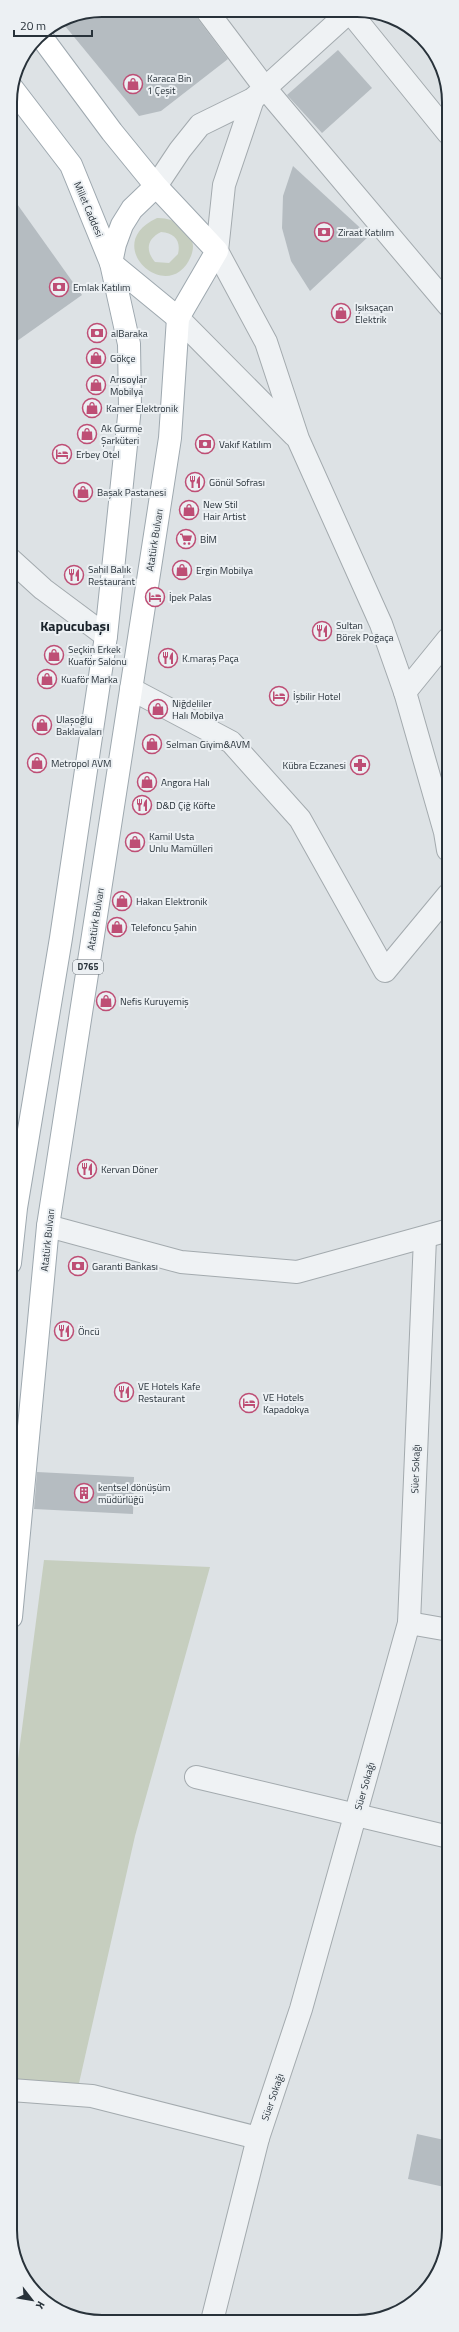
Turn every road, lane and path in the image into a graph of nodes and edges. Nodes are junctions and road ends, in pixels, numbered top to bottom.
1 (211, 17) edge
2 (343, 17) edge
3 (353, 17) edge
4 (44, 40) edge
5 (259, 93) junction
6 (17, 95) edge
7 (442, 126) edge
8 (156, 186) junction
9 (217, 251) junction
10 (111, 263) junction
11 (442, 298) edge
12 (178, 318) junction
13 (298, 439) junction
14 (17, 565) edge
15 (106, 636) junction
16 (442, 646) edge
17 (131, 689) junction
18 (405, 692) junction
19 (442, 820) edge
20 (442, 902) edge
21 (17, 1185) edge
22 (48, 1226) junction
23 (442, 1232) edge
24 (425, 1238) junction
25 (17, 1554) edge
26 (409, 1623) junction
27 (442, 1629) edge
28 (196, 1777) dead end
29 (356, 1815) junction
30 (442, 1834) edge
31 (17, 2090) edge
32 (258, 2138) junction
33 (214, 2315) edge

1 - 5 street
2 - 5 street
3 - 7 street
4 - 8 main road
5 - 8 street
5 - 9 street
5 - 11 street
6 - 10 main road, Millet Caddesi
8 - 9 main road
8 - 10 main road
9 - 12 main road
9 - 13 street
10 - 12 main road, Millet Caddesi
10 - 15 main road
12 - 13 street
12 - 17 main road, Atatürk Bulvarı / D765
13 - 18 street
14 - 15 street
15 - 21 main road
16 - 18 street
17 - 20 street
17 - 22 main road, Atatürk Bulvarı / D765
18 - 19 street
22 - 24 street
22 - 25 main road, Atatürk Bulvarı / D765
23 - 24 street
24 - 26 street, Süer Sokağı
26 - 27 street
26 - 29 street, Süer Sokağı
28 - 29 street
29 - 30 street
29 - 32 street, Süer Sokağı
31 - 32 street
32 - 33 street, Süer Sokağı

